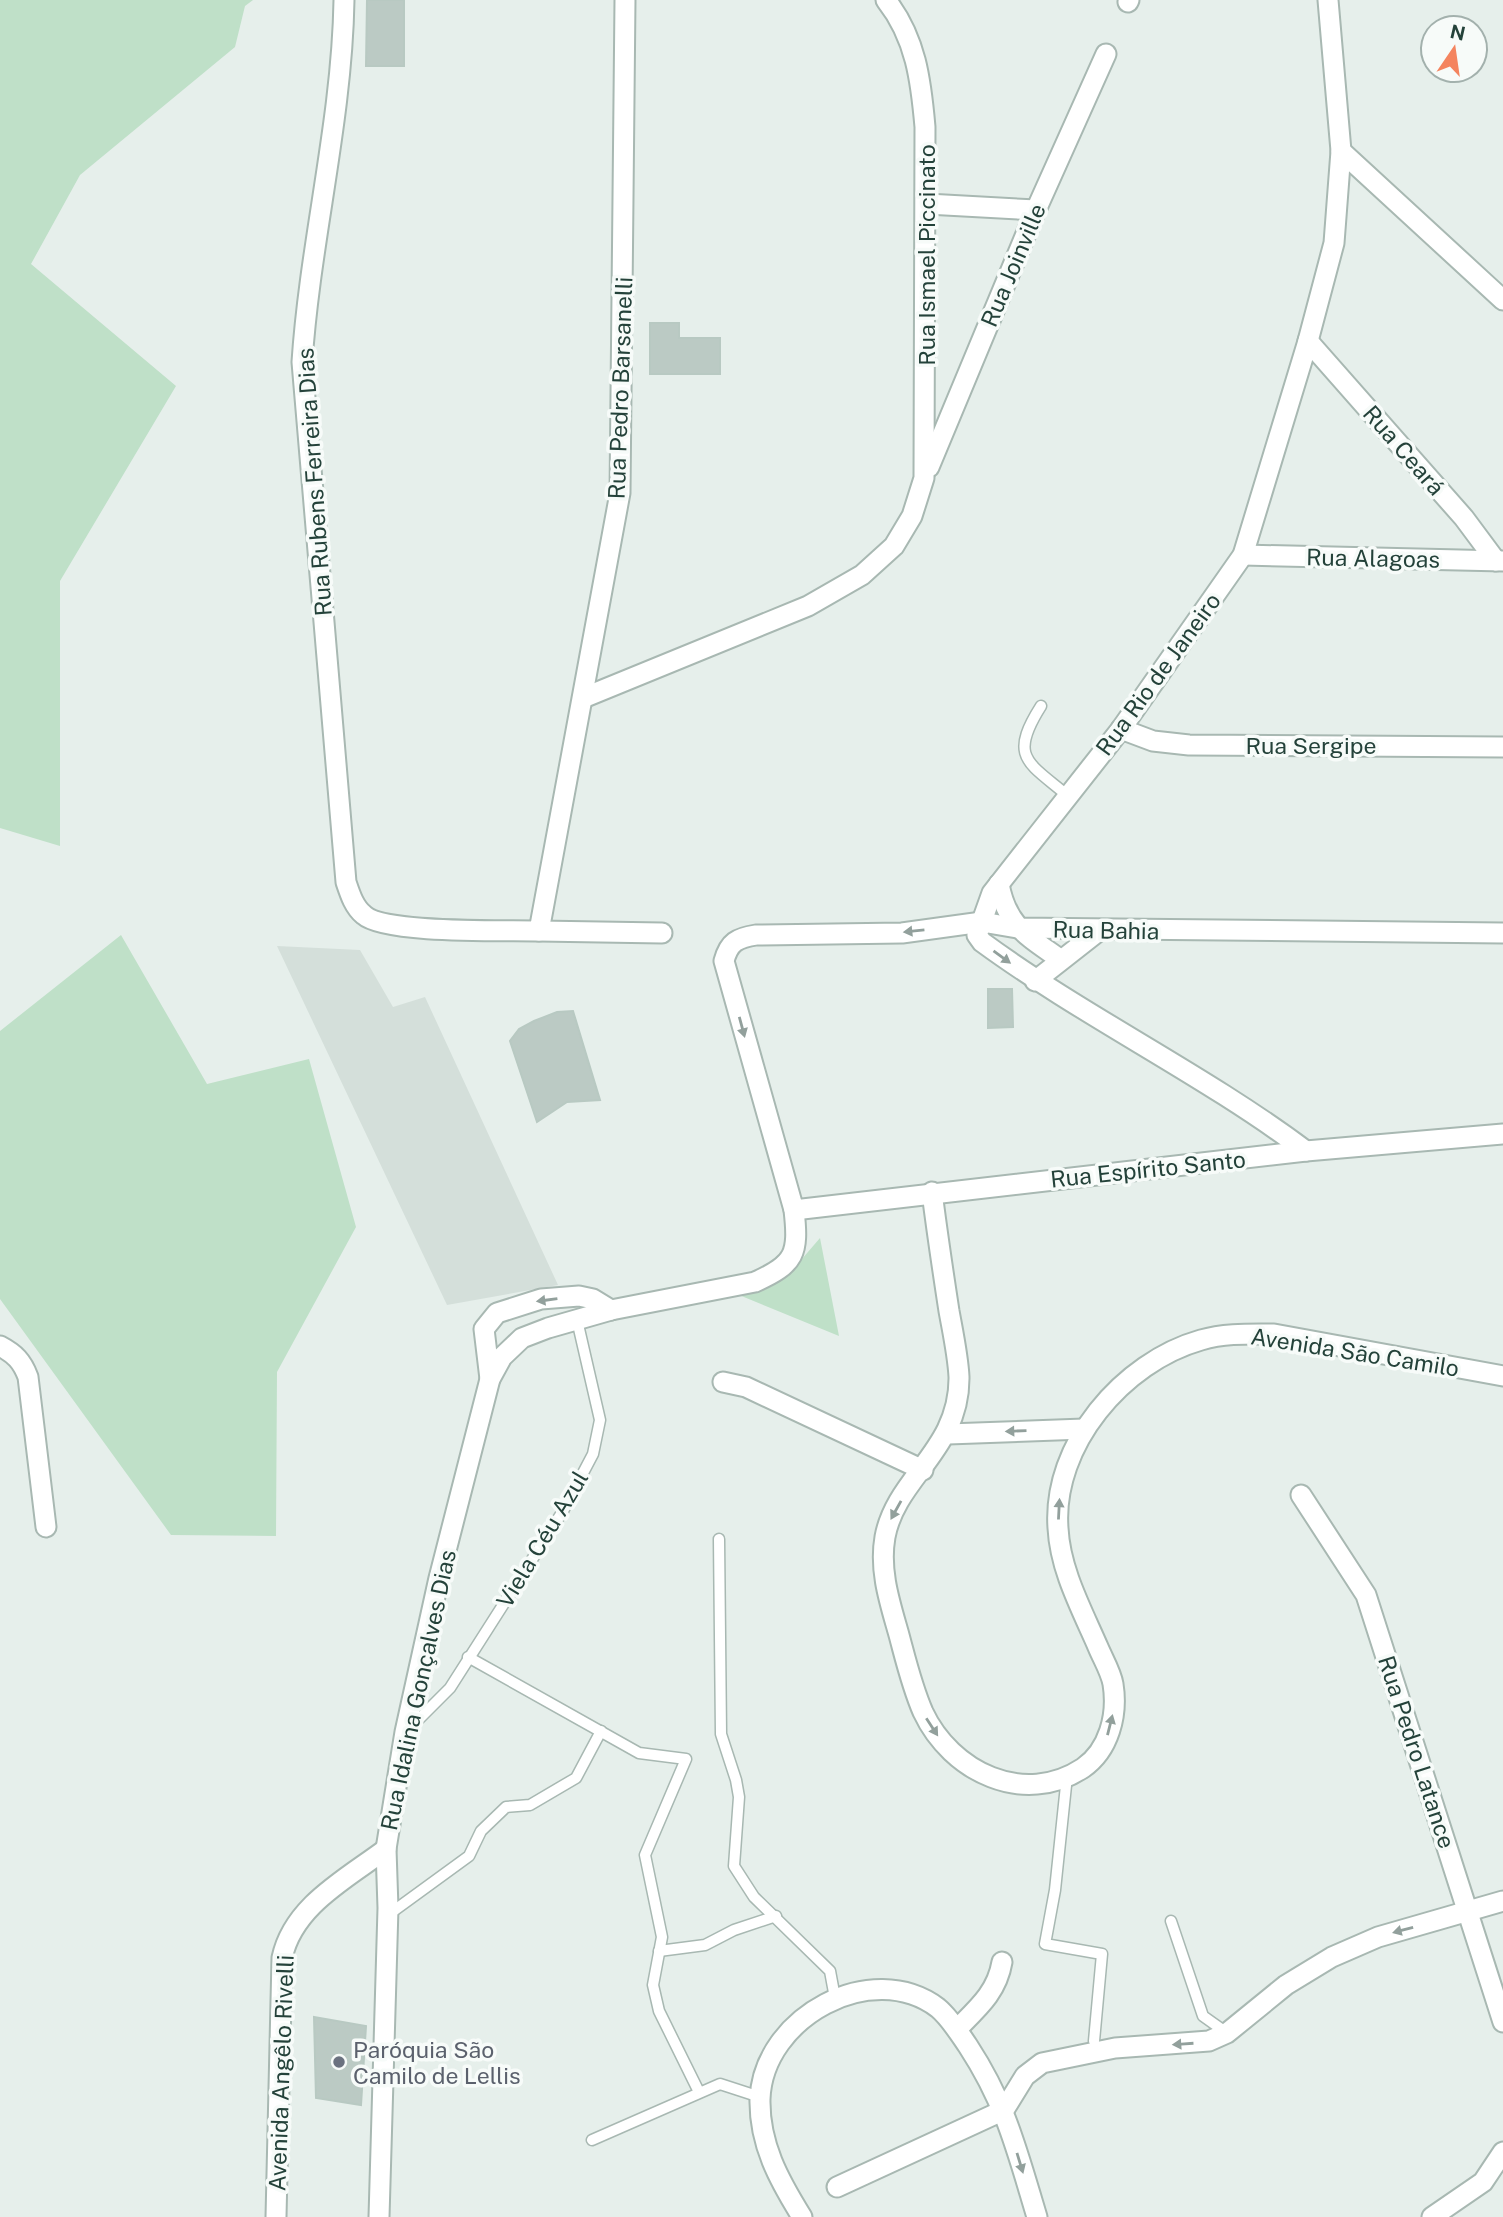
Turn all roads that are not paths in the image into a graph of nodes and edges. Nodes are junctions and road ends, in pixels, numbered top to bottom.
1 (344, 0) edge
2 (625, 0) edge
3 (886, 0) edge
4 (1328, 0) edge
5 (1106, 54) dead end
6 (1341, 151) junction
7 (927, 204) junction
8 (1036, 210) junction
9 (1503, 300) edge
10 (1308, 341) junction
11 (924, 478) junction
12 (1243, 555) junction
13 (1500, 561) edge
14 (583, 698) junction
15 (1041, 706) dead end
16 (1121, 729) junction
17 (1503, 747) edge
18 (1068, 796) junction
19 (999, 884) junction
20 (982, 922) junction
21 (1017, 928) junction
22 (1100, 930) junction
23 (539, 931) junction
24 (662, 933) dead end
25 (1503, 933) edge
26 (1062, 960) junction
27 (1035, 981) junction
28 (1503, 1134) edge
29 (1306, 1151) junction
30 (932, 1192) junction
31 (794, 1210) junction
32 (611, 1310) junction
33 (577, 1320) junction
34 (0, 1346) edge
35 (1503, 1376) edge
36 (490, 1378) junction
37 (723, 1382) dead end
38 (1084, 1429) junction
39 (948, 1434) junction
40 (923, 1470) junction
41 (1301, 1495) dead end
42 (46, 1527) dead end
43 (719, 1539) dead end
44 (468, 1657) junction
45 (601, 1731) junction
46 (405, 1732) junction
47 (1067, 1776) junction
48 (386, 1849) junction
49 (1503, 1901) edge
50 (1469, 1913) junction
51 (388, 1915) junction
52 (776, 1916) junction
53 (1171, 1921) dead end
54 (659, 1951) junction
55 (1002, 1962) dead end
56 (835, 1998) junction
57 (1503, 2022) edge
58 (957, 2029) junction
59 (1227, 2033) junction
60 (1094, 2040) dead end
61 (699, 2092) junction
62 (760, 2097) junction
63 (1004, 2110) junction
64 (592, 2140) dead end
65 (1503, 2152) edge
66 (837, 2187) dead end
67 (796, 2215) edge
68 (276, 2217) edge
69 (379, 2217) edge
70 (1037, 2217) edge
71 (1432, 2217) edge

1 - 23 street, Rua Rubens Ferreira Dias
2 - 14 street, Rua Pedro Barsanelli
3 - 7 street, Rua Ismael Piccinato
4 - 6 street, Rua Rio de Janeiro
5 - 8 street, Rua Joinville
6 - 9 street
6 - 10 street, Rua Rio de Janeiro
7 - 8 street
7 - 11 street, Rua Ismael Piccinato
8 - 11 street, Rua Joinville
10 - 12 street, Rua Rio de Janeiro
10 - 13 street, Rua Ceará
11 - 14 street, Rua Ismael Piccinato
12 - 13 street, Rua Alagoas
12 - 16 street, Rua Rio de Janeiro
14 - 23 street, Rua Pedro Barsanelli
15 - 18 lane
16 - 17 street, Rua Sergipe
16 - 18 street, Rua Rio de Janeiro
18 - 19 street, Rua Rio de Janeiro
19 - 20 street, Rua Rio de Janeiro
19 - 21 street
20 - 21 street, Rua Bahia
20 -> 27 street
20 -> 31 street, Rua Bahia
21 - 22 street, Rua Bahia
21 - 26 street
22 - 25 street, Rua Bahia
22 - 26 street
23 - 24 street
26 - 27 street
27 - 29 street
28 - 29 street, Rua Espírito Santo
29 - 30 street, Rua Espírito Santo
30 - 31 street, Rua Espírito Santo
30 - 39 street, Avenida São Camilo
31 - 32 street
32 - 33 street, Rua Idalina Gonçalves Dias
32 -> 36 street, Rua Idalina Gonçalves Dias
33 - 36 street, Rua Idalina Gonçalves Dias
33 - 44 lane, Viela Céu Azul
34 - 42 street
35 - 38 street, Avenida São Camilo
36 - 46 street, Rua Idalina Gonçalves Dias
37 - 40 street
38 -> 39 street
47 -> 38 street, Avenida São Camilo
39 - 40 street, Avenida São Camilo
40 -> 47 street, Avenida São Camilo
41 - 50 street, Rua Pedro Latance
43 - 52 lane
44 - 45 lane
44 - 46 lane, Viela Céu Azul
45 - 51 lane
45 - 54 lane
46 - 48 street, Rua Idalina Gonçalves Dias
47 - 60 lane
48 - 51 street, Rua Idalina Gonçalves Dias
48 - 68 street, Avenida Angêlo Rivelli
49 - 50 street
50 - 57 street, Rua Pedro Latance
50 -> 59 street
51 - 69 street, Rua Idalina Gonçalves Dias
52 - 54 lane
52 - 56 lane
53 - 59 lane
54 - 61 lane
55 - 58 street
56 - 58 street
56 - 62 street
58 - 63 street
59 -> 63 street
61 - 62 lane
61 - 64 lane
62 - 67 street
63 - 66 street
63 -> 70 street
65 - 71 street

